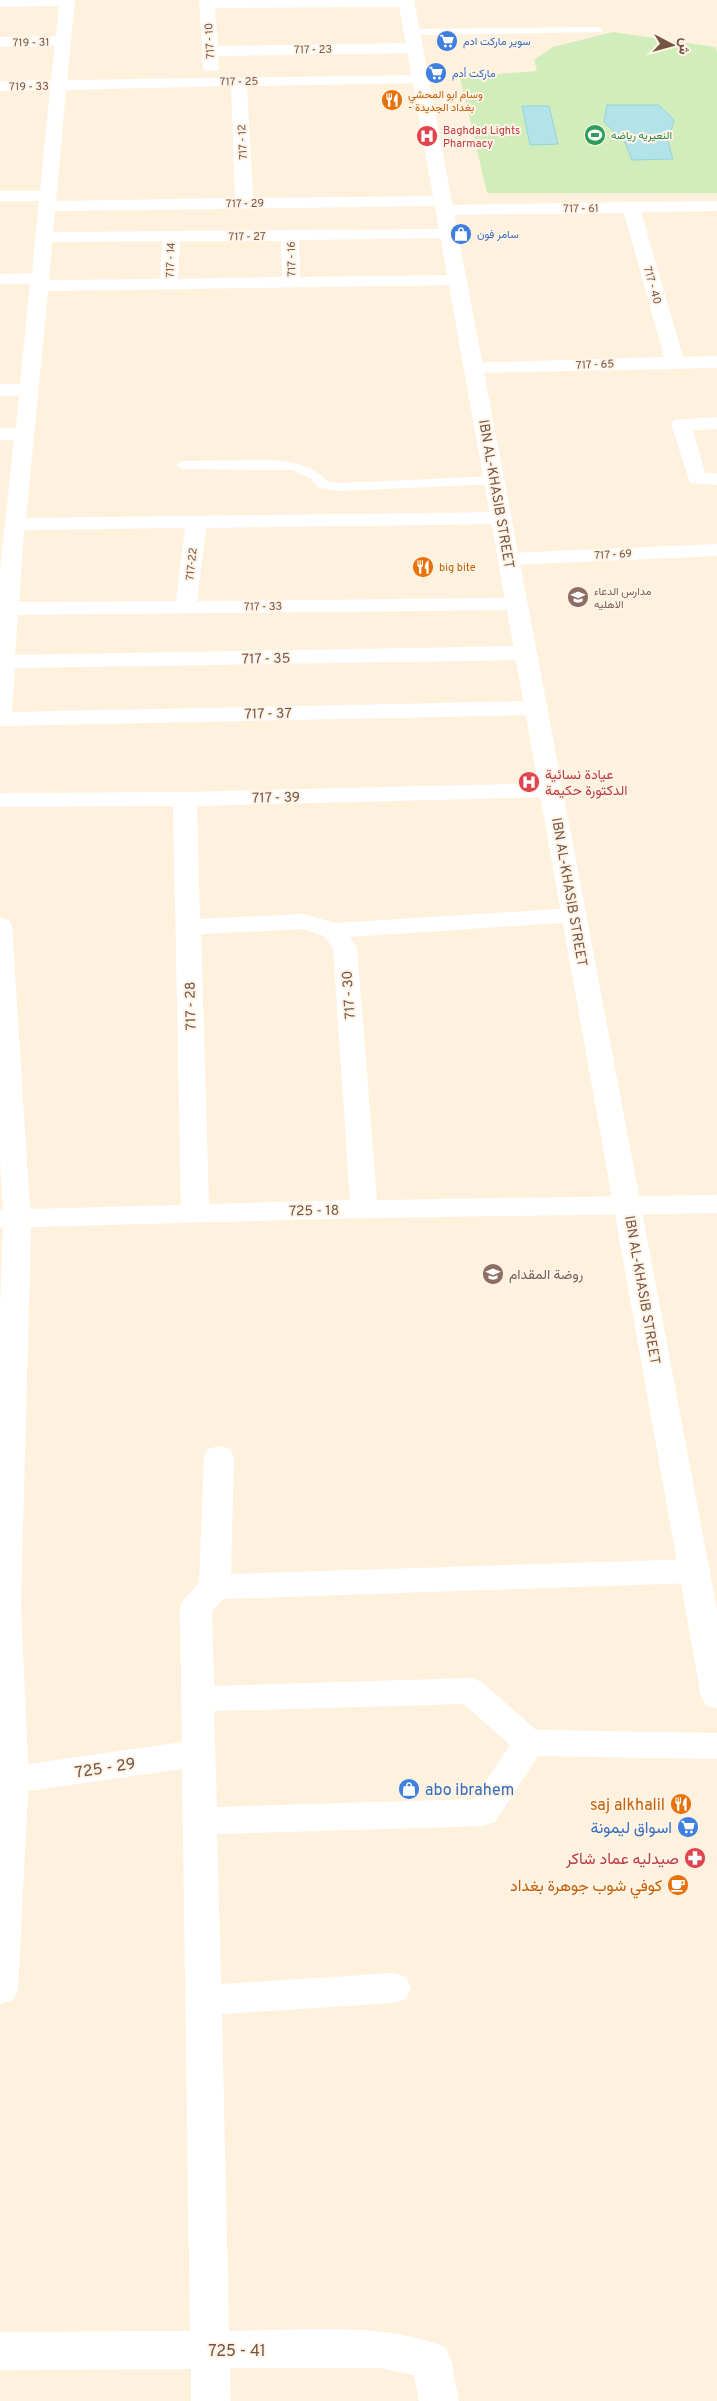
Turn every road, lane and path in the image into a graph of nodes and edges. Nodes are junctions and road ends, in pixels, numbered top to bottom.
1 (67, 0) edge
2 (207, 1) edge
3 (406, 1) edge
4 (0, 2) edge
5 (598, 30) dead end
6 (414, 40) junction
7 (63, 41) junction
8 (0, 42) edge
9 (210, 51) junction
10 (421, 78) junction
11 (212, 82) junction
12 (239, 82) junction
13 (58, 85) junction
14 (0, 86) edge
15 (0, 196) edge
16 (47, 201) junction
17 (244, 203) junction
18 (444, 206) junction
19 (717, 206) edge
20 (631, 208) junction
21 (449, 234) junction
22 (290, 235) junction
23 (171, 236) junction
24 (44, 237) junction
25 (0, 279) edge
26 (458, 280) junction
27 (39, 282) junction
28 (291, 282) junction
29 (169, 285) junction
30 (717, 362) edge
31 (675, 363) junction
32 (474, 367) junction
33 (0, 390) edge
34 (28, 390) junction
35 (717, 423) edge
36 (0, 434) edge
37 (26, 434) junction
38 (182, 465) dead end
39 (717, 479) edge
40 (495, 480) junction
41 (502, 518) junction
42 (196, 522) junction
43 (9, 533) edge
44 (717, 550) edge
45 (509, 559) junction
46 (517, 604) junction
47 (186, 607) junction
48 (8, 609) junction
49 (526, 653) junction
50 (3, 662) edge
51 (536, 708) junction
52 (0, 717) edge
53 (551, 790) junction
54 (185, 799) junction
55 (0, 800) edge
56 (574, 915) junction
57 (0, 925) edge
58 (188, 928) junction
59 (333, 931) junction
60 (2, 995) edge
61 (717, 1204) edge
62 (627, 1206) junction
63 (364, 1209) junction
64 (195, 1214) junction
65 (9, 1219) edge
66 (219, 1457) dead end
67 (695, 1571) junction
68 (216, 1587) junction
69 (2, 1605) edge
70 (717, 1696) edge
71 (198, 1699) junction
72 (529, 1743) junction
73 (717, 1746) edge
74 (198, 1753) junction
75 (6, 1781) edge
76 (200, 1821) junction
77 (393, 1988) dead end
78 (0, 1989) edge
79 (203, 2000) junction
80 (210, 2350) junction
81 (0, 2351) edge
82 (211, 2401) edge
83 (438, 2401) edge

1 - 4 street
1 - 7 street
2 - 3 street
2 - 9 street, 717 - 10
3 - 6 street, IBN AL-KHASIB STREET
5 - 6 lane
6 - 9 street, 717 - 23
6 - 10 street, IBN AL-KHASIB STREET
7 - 8 street, 719 - 31
7 - 13 street
9 - 11 street, 717 - 10
10 - 12 street, 717 - 25
10 - 18 street, IBN AL-KHASIB STREET
11 - 12 street, 717 - 25
11 - 13 street, 717 - 25
12 - 17 street, 717 - 12
13 - 14 street, 719 - 33
13 - 16 street
15 - 16 street, 717 - 29
16 - 17 street, 717 - 29
16 - 24 street
17 - 18 street, 717 - 29
18 - 20 street, 717 - 61
18 - 21 street, IBN AL-KHASIB STREET
19 - 20 street, 717 - 61
20 - 31 street, 717 - 40
21 - 22 street, 717 - 27
21 - 26 street, IBN AL-KHASIB STREET
22 - 23 street, 717 - 27
22 - 28 street, 717 - 16
23 - 24 street, 717 - 27
23 - 29 street, 717 - 14
24 - 27 street
25 - 27 street
26 - 28 street
26 - 32 street, IBN AL-KHASIB STREET
27 - 29 street
27 - 34 street
28 - 29 street
30 - 31 street, 717 - 65
31 - 32 street, 717 - 65
32 - 40 street, IBN AL-KHASIB STREET
33 - 34 street
34 - 37 street
35 - 39 street
36 - 37 street
37 - 43 street
38 - 40 lane
40 - 41 street, IBN AL-KHASIB STREET
41 - 42 street
41 - 45 street, IBN AL-KHASIB STREET
42 - 43 street
42 - 47 street, 717-22
43 - 48 street
44 - 45 street, 717 - 69
45 - 46 street, IBN AL-KHASIB STREET
46 - 47 street, 717 - 33
46 - 49 street, IBN AL-KHASIB STREET
47 - 48 street, 717 - 33
48 - 50 street
49 - 50 street, 717 - 35
49 - 51 street, IBN AL-KHASIB STREET
50 - 52 street
51 - 52 street, 717 - 37
51 - 53 street, IBN AL-KHASIB STREET
53 - 54 street, 717 - 39
53 - 56 street, IBN AL-KHASIB STREET
54 - 55 street, 717 - 39
54 - 58 street, 717 - 28
56 - 59 street
56 - 62 street, IBN AL-KHASIB STREET
57 - 60 street
58 - 59 street
58 - 64 street, 717 - 28
59 - 63 street, 717 - 30
60 - 65 street
61 - 62 street, 725 - 18
62 - 63 street, 725 - 18
62 - 67 street, IBN AL-KHASIB STREET
63 - 64 street, 725 - 18
64 - 65 street, 725 - 18
65 - 69 street
66 - 68 street
67 - 68 street
67 - 70 street, IBN AL-KHASIB STREET
68 - 71 street
69 - 75 street
71 - 72 street
71 - 74 street
72 - 73 street
72 - 76 street
74 - 75 street, 725 - 29
74 - 76 street
75 - 78 street
76 - 79 street
77 - 79 street
79 - 80 street
80 - 81 street, 725 - 41
80 - 82 street
80 - 83 street, 725 - 41

